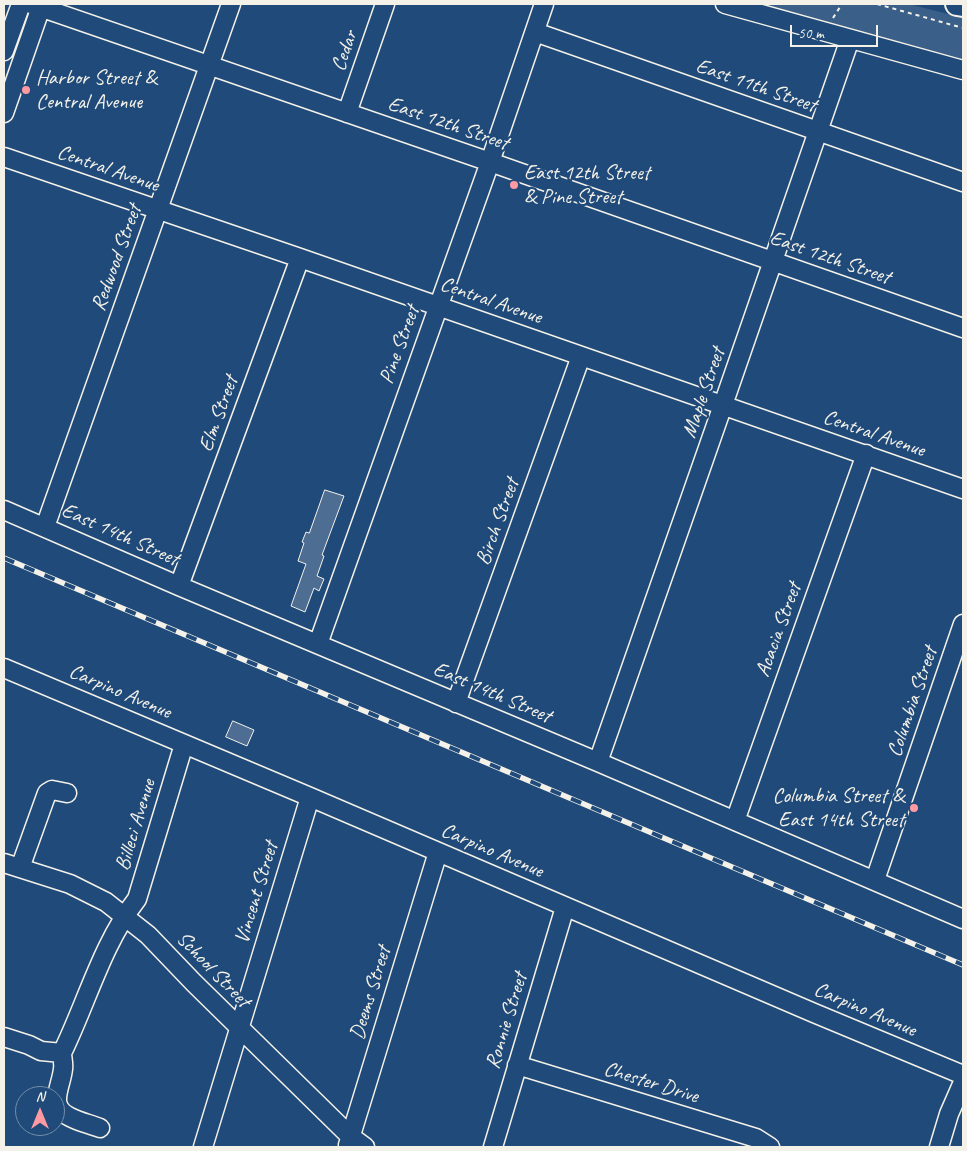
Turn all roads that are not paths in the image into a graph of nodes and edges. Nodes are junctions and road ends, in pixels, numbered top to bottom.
1 (21, 4) edge
2 (231, 4) edge
3 (385, 4) edge
4 (544, 4) edge
5 (725, 4) edge
6 (957, 4) edge
7 (38, 5) edge
8 (963, 6) edge
9 (534, 32) junction
10 (850, 39) junction
11 (4, 51) edge
12 (210, 65) junction
13 (963, 70) edge
14 (4, 113) edge
15 (347, 113) junction
16 (818, 132) junction
17 (4, 157) edge
18 (490, 162) junction
19 (962, 179) edge
20 (158, 209) junction
21 (300, 258) junction
22 (773, 262) junction
23 (438, 306) junction
24 (963, 328) edge
25 (581, 356) junction
26 (723, 405) junction
27 (866, 454) junction
28 (963, 489) edge
29 (4, 510) edge
30 (45, 527) junction
31 (179, 586) junction
32 (963, 624) edge
33 (318, 644) junction
34 (4, 668) edge
35 (456, 703) junction
36 (184, 744) junction
37 (598, 762) junction
38 (67, 793) dead end
39 (310, 797) junction
40 (735, 821) junction
41 (438, 852) junction
42 (12, 866) edge
43 (875, 880) junction
44 (565, 906) junction
45 (124, 916) junction
46 (963, 918) edge
47 (239, 1028) junction
48 (4, 1037) edge
49 (62, 1053) junction
50 (518, 1066) junction
51 (963, 1075) edge
52 (963, 1082) edge
53 (100, 1128) dead end
54 (349, 1142) edge
55 (203, 1147) edge
56 (365, 1147) edge
57 (493, 1147) edge
58 (770, 1147) edge
59 (939, 1147) edge

1 - 11 street
2 - 12 street, Redwood Street
3 - 15 street, Cedar
4 - 9 street, Pine Street
5 - 10 street
6 - 8 main road
7 - 12 street, East 12th Street
7 - 14 street
9 - 16 street, East 11th Street
9 - 18 street, Pine Street
10 - 13 street
10 - 16 street, Maple Street
12 - 15 street, East 12th Street
12 - 20 street, Redwood Street
15 - 18 street, East 12th Street
16 - 19 street, East 11th Street
16 - 22 street, Maple Street
17 - 20 street, Central Avenue
18 - 22 street, East 12th Street
18 - 23 street, Pine Street
20 - 21 street, Central Avenue
20 - 30 street, Redwood Street
21 - 23 street, Central Avenue
21 - 31 street, Elm Street
22 - 24 street, East 12th Street
22 - 26 street, Maple Street
23 - 25 street, Central Avenue
23 - 33 street, Pine Street
25 - 26 street, Central Avenue
25 - 35 street, Birch Street
26 - 27 street, Central Avenue
26 - 37 street, Maple Street
27 - 28 street, Central Avenue
27 - 40 street, Acacia Street
29 - 30 street, East 14th Street
30 - 31 street, East 14th Street
31 - 33 street, East 14th Street
32 - 43 street, Columbia Street
33 - 35 street, East 14th Street
34 - 36 street, Carpino Avenue
35 - 37 street, East 14th Street
36 - 39 street, Carpino Avenue
36 - 45 street, Billeci Avenue
37 - 40 street, East 14th Street
38 - 42 street
39 - 41 street, Carpino Avenue
39 - 47 street, Vincent Street
40 - 43 street, East 14th Street
41 - 44 street, Carpino Avenue
41 - 54 street, Deems Street
42 - 45 street, School Street
43 - 46 street, East 14th Street
44 - 50 street, Ronnie Street
44 - 51 street, Carpino Avenue
45 - 47 street, School Street
45 - 49 street, Billeci Avenue
47 - 54 street, School Street
47 - 55 street, Vincent Street
48 - 49 street
49 - 53 street
50 - 57 street, Ronnie Street
50 - 58 street, Chester Drive
52 - 59 street
54 - 56 street, School Street

